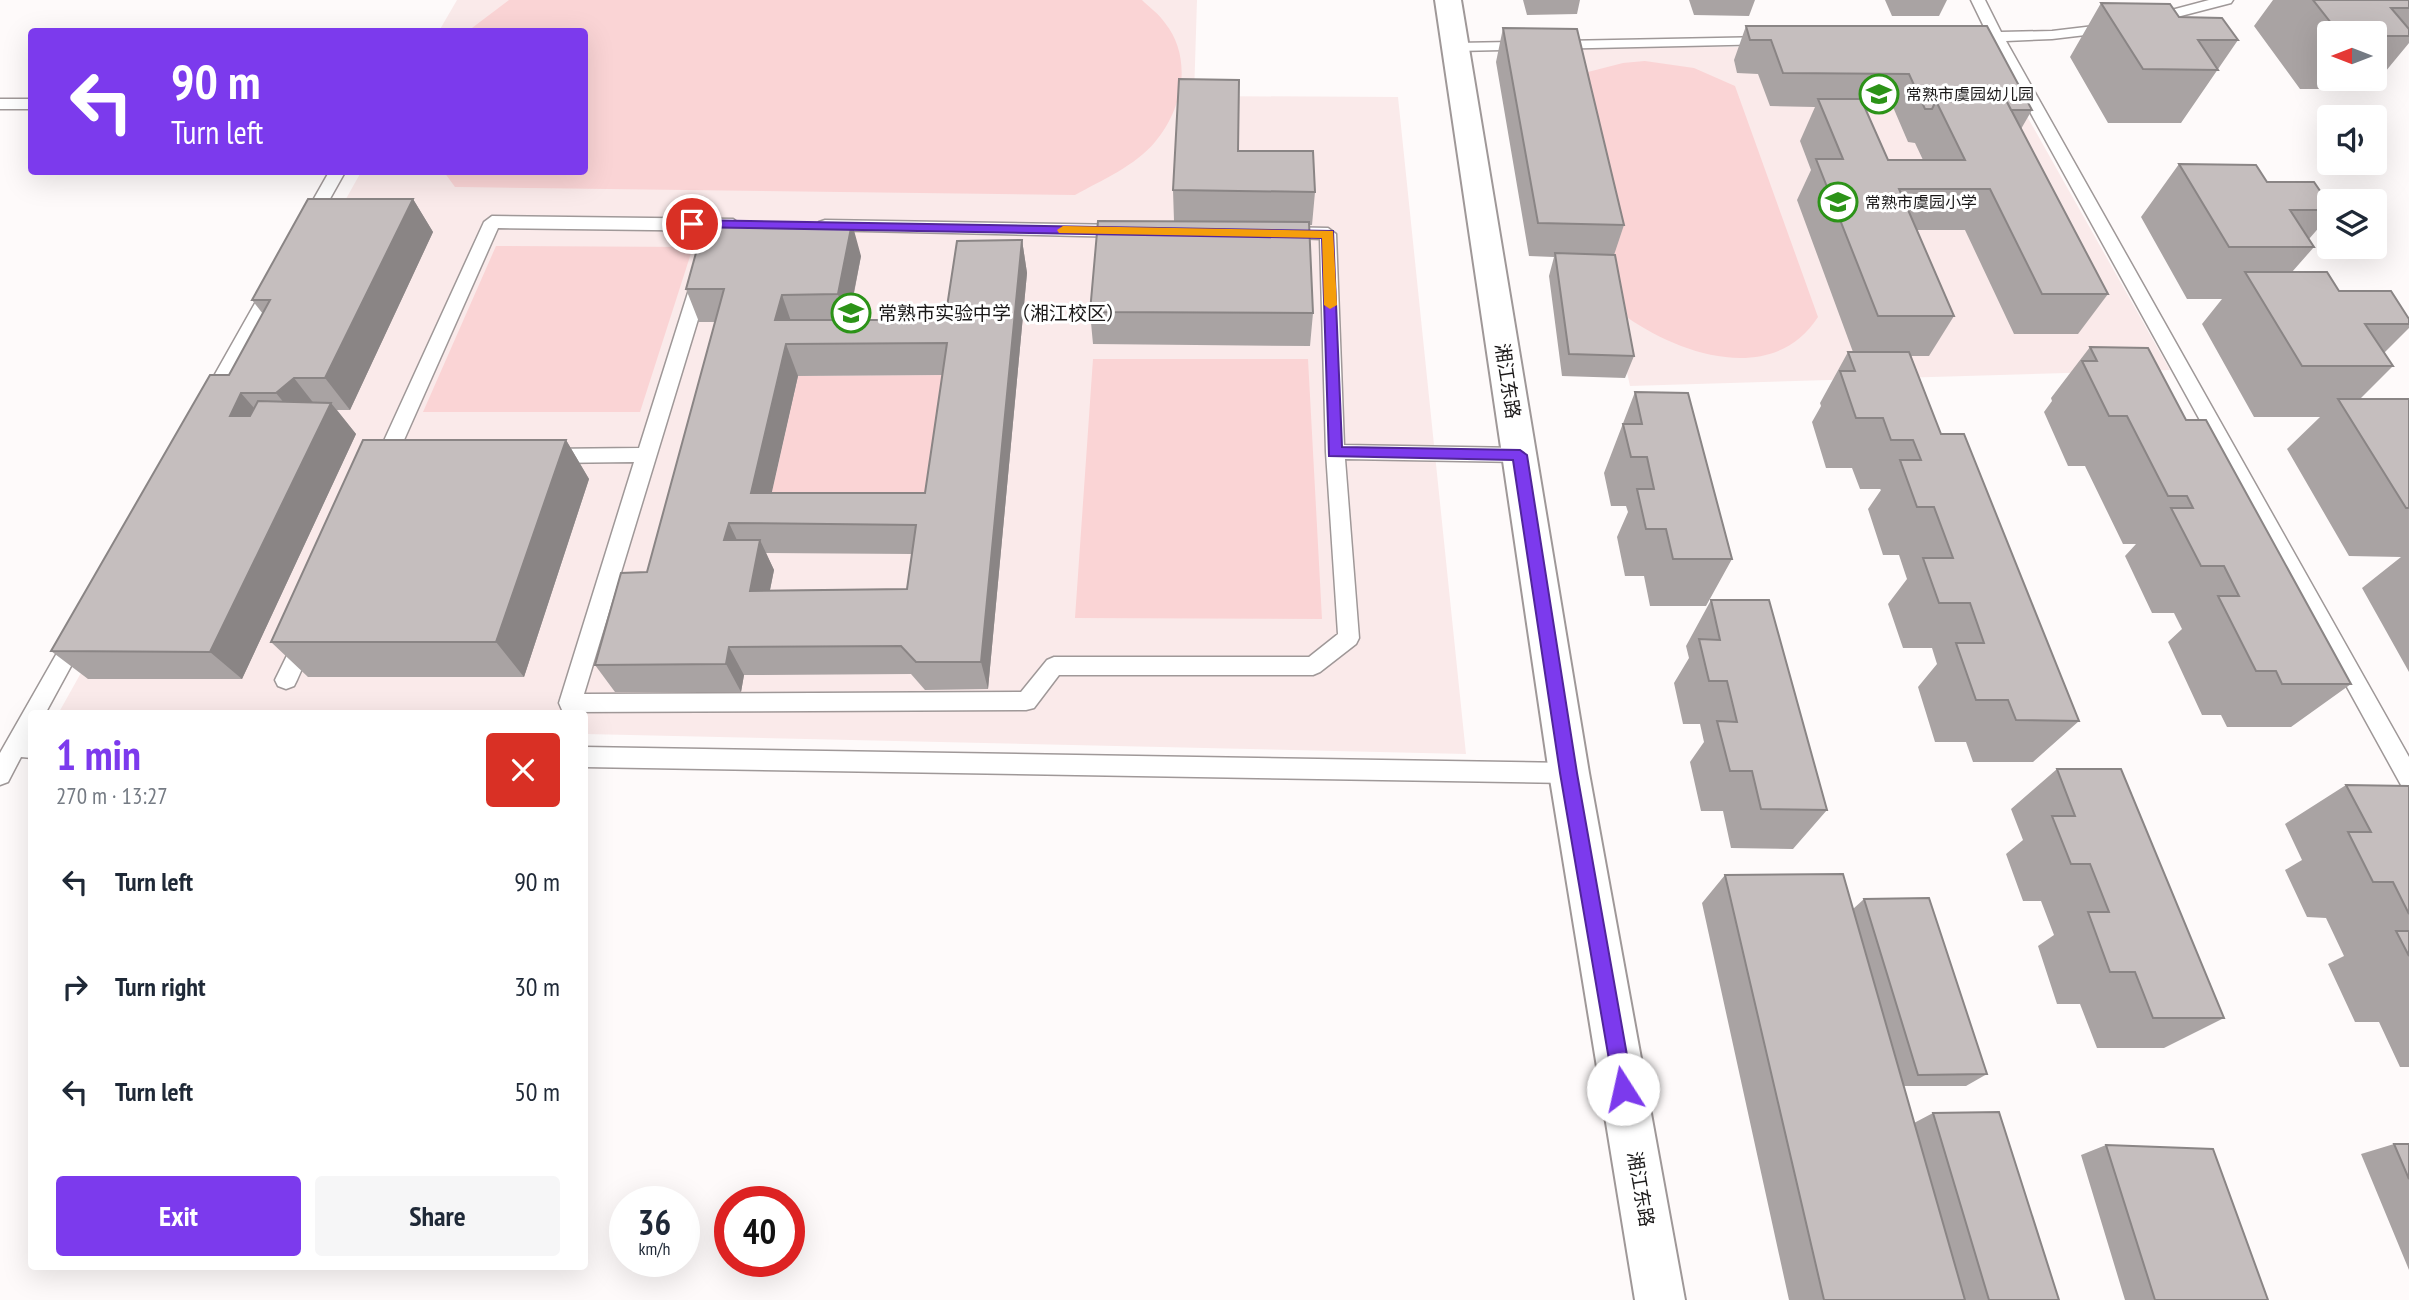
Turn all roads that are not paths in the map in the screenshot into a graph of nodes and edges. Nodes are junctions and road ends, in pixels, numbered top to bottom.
1 (1448, 0) edge
2 (1978, 0) edge
3 (2226, 0) edge
4 (1996, 37) junction
5 (1970, 38) edge
6 (1786, 41) edge
7 (1456, 47) junction
8 (0, 104) edge
9 (28, 104) edge
10 (335, 175) edge
11 (746, 225) edge
12 (801, 226) edge
13 (1150, 231) edge
14 (1259, 233) edge
15 (296, 244) edge
16 (706, 263) edge
17 (283, 268) edge
18 (202, 413) edge
19 (1335, 452) junction
20 (646, 455) junction
21 (1520, 455) junction
22 (414, 456) edge
23 (524, 456) edge
24 (88, 618) edge
25 (314, 618) edge
26 (286, 680) edge
27 (568, 709) edge
28 (36, 710) edge
29 (23, 748) edge
30 (588, 757) edge
31 (1569, 773) junction
32 (0, 775) edge
33 (2409, 778) edge
34 (1660, 1300) edge

1 - 7 street, 湘江东路
2 - 4 lane
3 - 4 lane
4 - 5 lane
4 - 33 lane
6 - 7 lane
7 - 21 street, 湘江东路
8 - 9 lane
10 - 15 lane
11 - 22 lane
12 - 13 lane
14 - 19 lane
16 - 20 lane
17 - 18 lane
19 - 21 lane
19 - 27 lane
20 - 23 lane
20 - 27 lane
21 - 31 street, 湘江东路
24 - 28 lane
25 - 26 lane
29 - 32 lane
30 - 31 lane
31 - 34 street, 湘江东路

